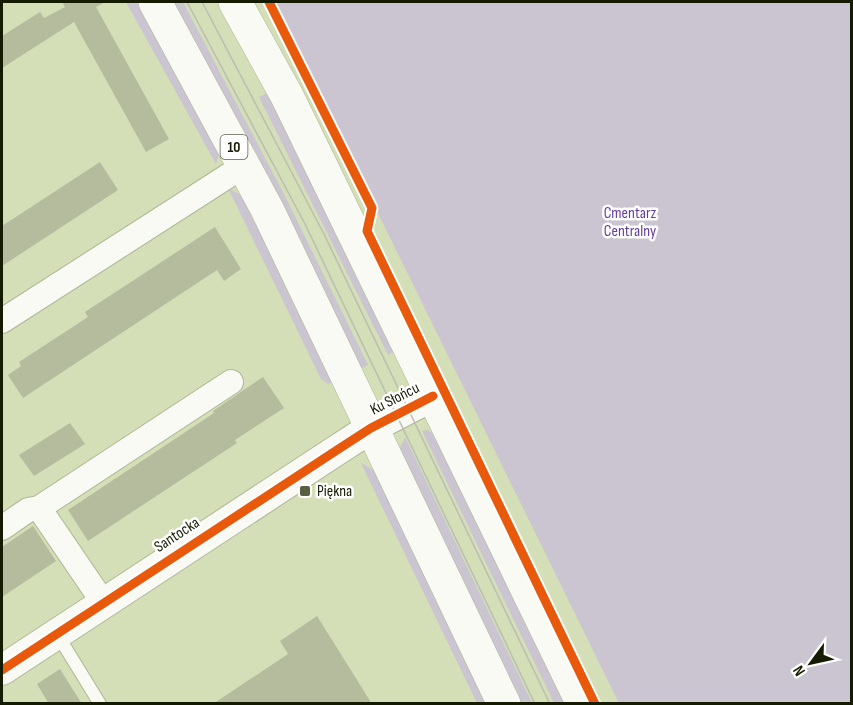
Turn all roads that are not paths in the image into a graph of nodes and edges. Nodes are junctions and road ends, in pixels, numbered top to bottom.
1 (155, 2) edge
2 (236, 2) edge
3 (245, 165) junction
4 (2, 321) edge
5 (231, 382) dead end
6 (433, 396) junction
7 (371, 428) junction
8 (39, 508) junction
9 (2, 528) edge
10 (103, 602) junction
11 (56, 633) junction
12 (2, 670) edge
13 (100, 704) edge
14 (504, 704) edge
15 (583, 704) edge

1 - 3 main road, Ku Słońcu / 10
2 - 6 main road, Ku Słońcu
3 - 4 street
3 - 7 main road, Ku Słońcu / 10
5 - 8 street
6 - 7 street, Ku Słońcu
6 - 15 main road, Ku Słońcu
7 - 10 street, Santocka
7 - 14 main road, Ku Słońcu / 10
8 - 9 street
8 - 10 street
10 - 11 street, Santocka
11 - 12 street, Santocka
11 - 13 lane

